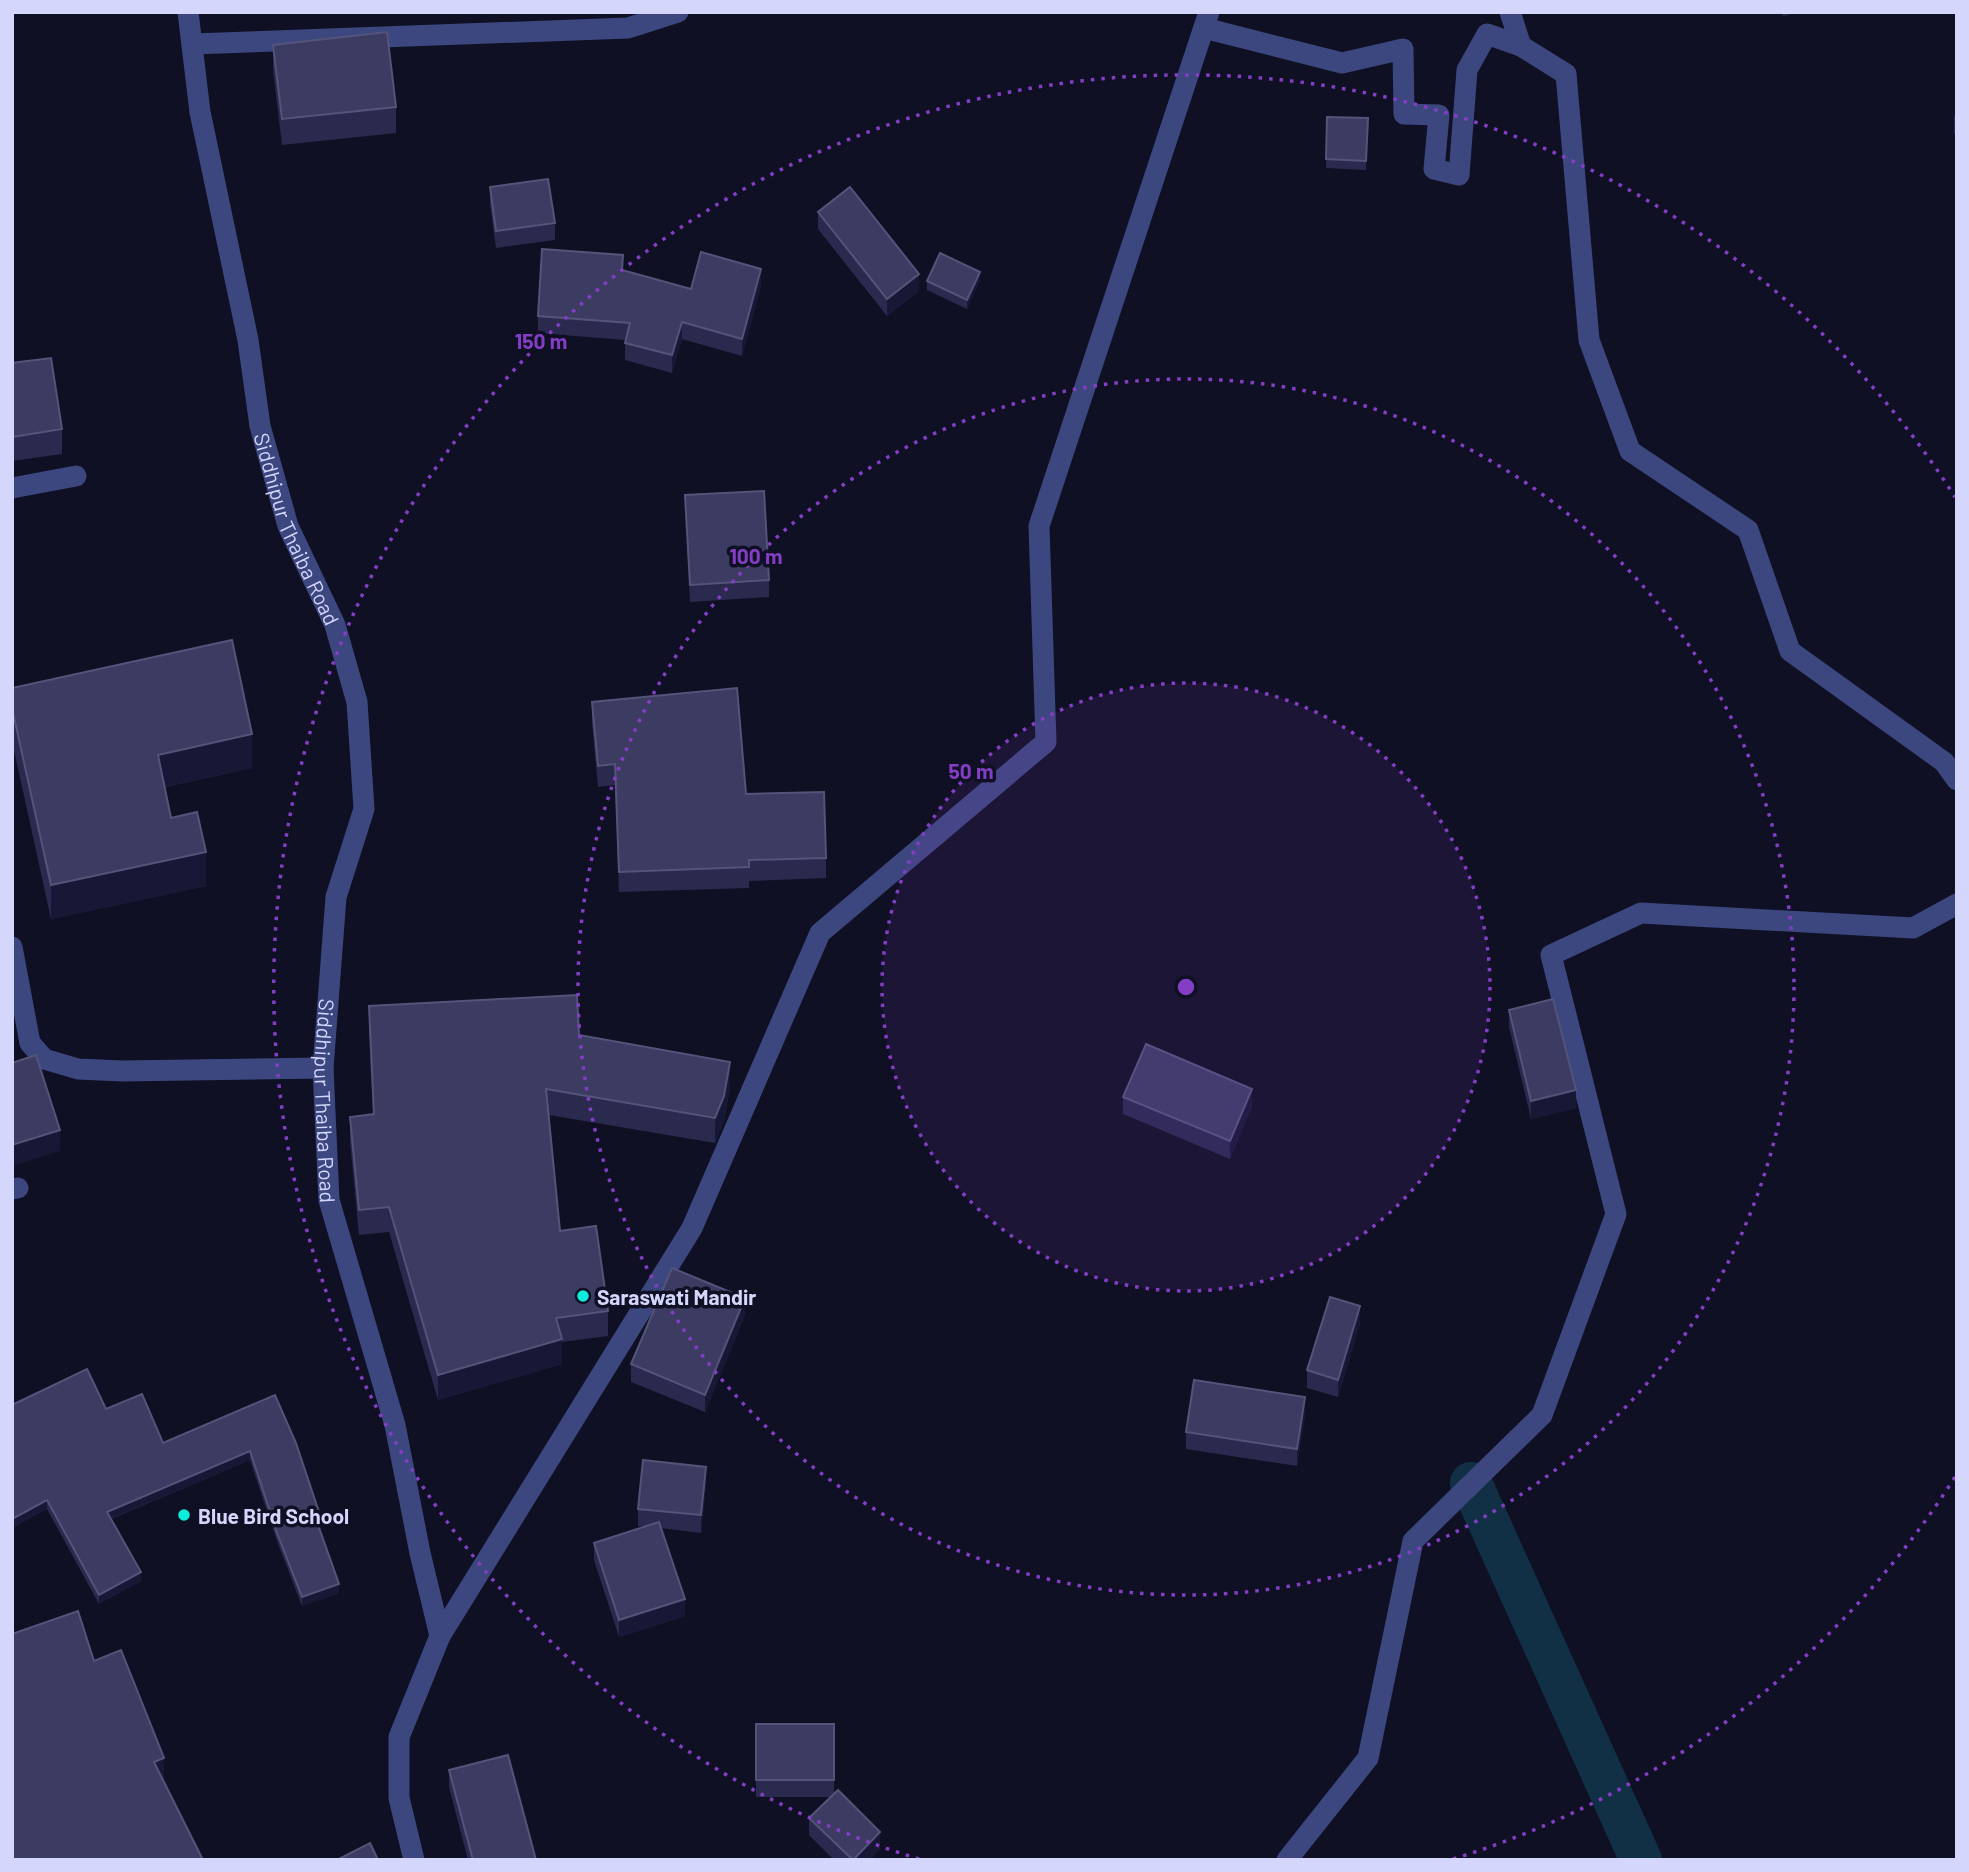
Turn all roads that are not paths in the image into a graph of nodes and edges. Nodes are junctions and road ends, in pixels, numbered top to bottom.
1 (188, 12) edge
2 (677, 12) edge
3 (1510, 12) edge
4 (1206, 20) edge
5 (192, 44) junction
6 (1521, 46) junction
7 (76, 476) dead end
8 (12, 488) edge
9 (1957, 780) edge
10 (1957, 904) edge
11 (12, 947) edge
12 (323, 1068) junction
13 (440, 1636) junction
14 (414, 1860) edge
15 (1287, 1860) edge

1 - 5 street, Siddhipur Thaiba Road
2 - 5 street
3 - 6 street
4 - 6 street
4 - 13 street
5 - 12 street, Siddhipur Thaiba Road
6 - 9 street
7 - 8 street
10 - 15 street
11 - 12 street
12 - 13 street, Siddhipur Thaiba Road
13 - 14 street

